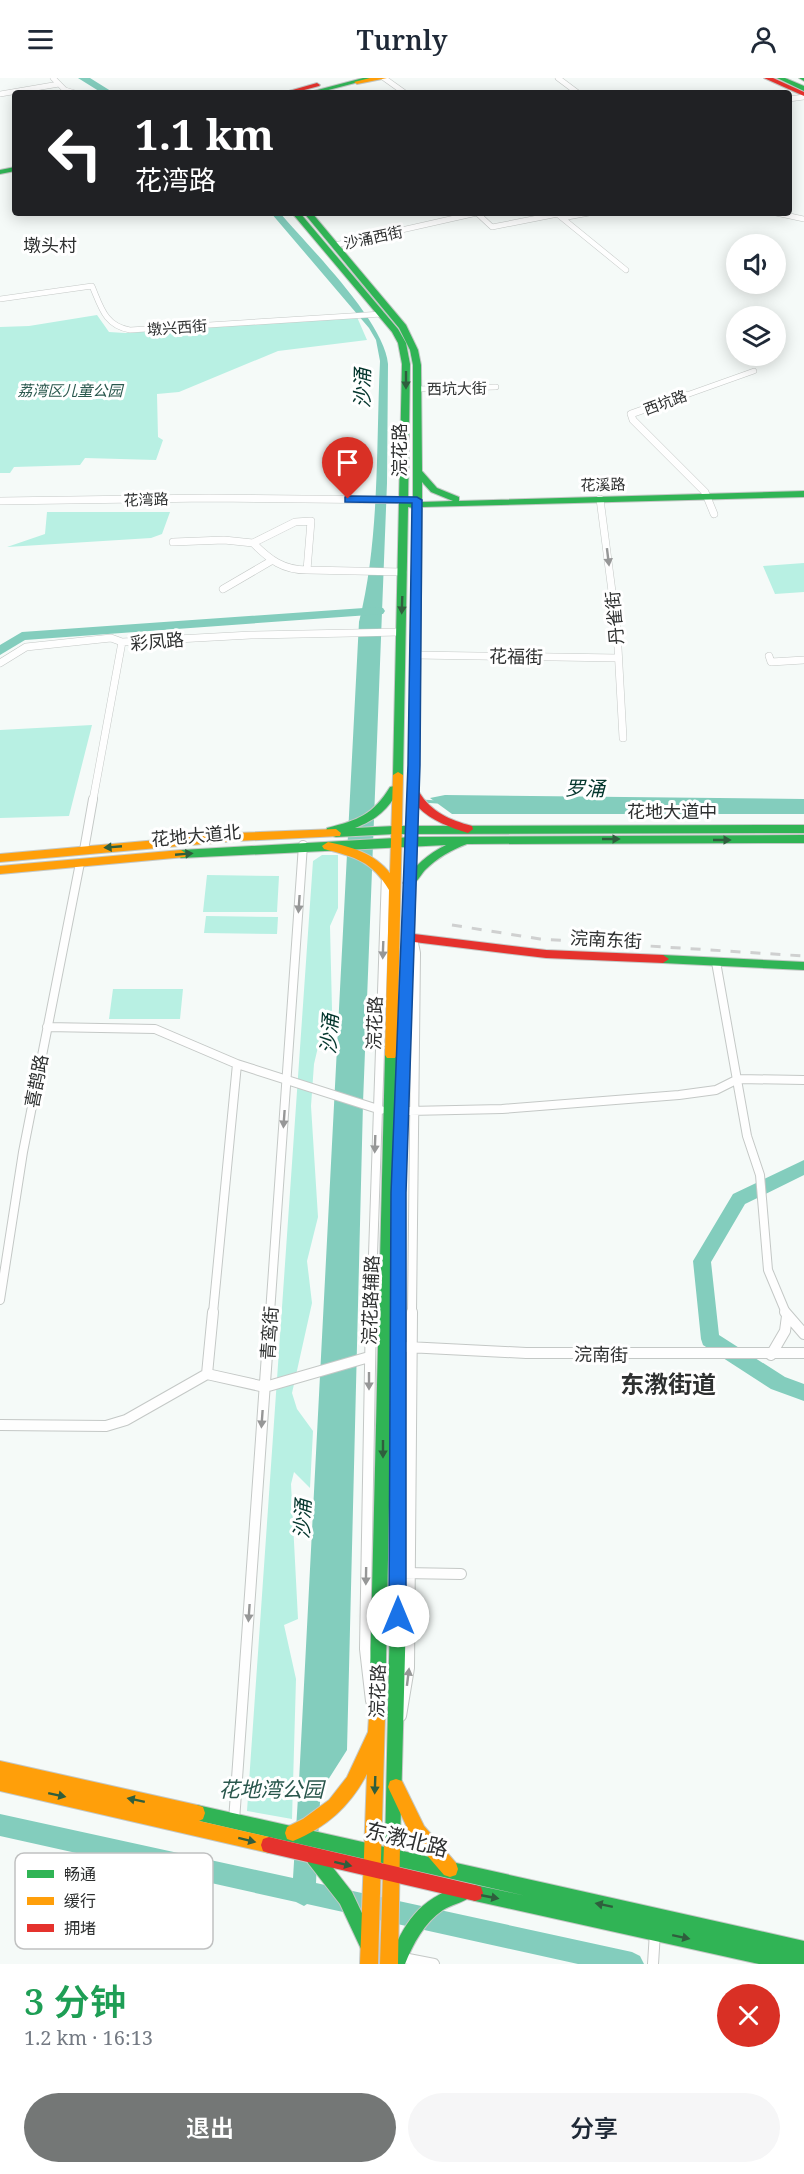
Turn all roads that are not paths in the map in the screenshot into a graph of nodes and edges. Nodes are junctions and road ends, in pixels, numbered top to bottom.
1 (53, 78) edge
2 (371, 78) edge
3 (384, 78) edge
4 (558, 78) edge
5 (767, 78) edge
6 (780, 78) edge
7 (791, 78) edge
8 (354, 79) edge
9 (59, 84) junction
10 (804, 84) edge
11 (804, 89) edge
12 (24, 90) edge
13 (65, 90) edge
14 (301, 90) edge
15 (319, 90) edge
16 (401, 90) edge
17 (574, 90) edge
18 (792, 90) edge
19 (298, 216) edge
20 (311, 216) edge
21 (469, 216) edge
22 (480, 216) edge
23 (553, 216) edge
24 (560, 216) edge
25 (335, 245) junction
26 (626, 270) dead end
27 (0, 299) edge
28 (377, 314) junction
29 (754, 371) dead end
30 (496, 387) dead end
31 (417, 389) junction
32 (418, 472) junction
33 (804, 492) edge
34 (706, 494) junction
35 (600, 499) junction
36 (0, 501) edge
37 (398, 502) junction
38 (417, 502) junction
39 (455, 502) junction
40 (714, 514) dead end
41 (417, 531) junction
42 (173, 542) dead end
43 (253, 543) junction
44 (271, 561) junction
45 (307, 571) junction
46 (403, 572) junction
47 (223, 589) dead end
48 (401, 632) junction
49 (122, 642) junction
50 (415, 655) junction
51 (769, 656) dead end
52 (618, 658) junction
53 (804, 660) edge
54 (0, 663) edge
55 (623, 738) dead end
56 (414, 795) junction
57 (394, 796) junction
58 (804, 829) edge
59 (468, 834) junction
60 (395, 836) junction
61 (410, 836) junction
62 (326, 839) junction
63 (804, 840) edge
64 (303, 846) junction
65 (84, 850) junction
66 (0, 858) edge
67 (80, 863) junction
68 (0, 870) edge
69 (390, 880) junction
70 (408, 884) junction
71 (407, 936) junction
72 (716, 962) junction
73 (804, 966) edge
74 (47, 1027) junction
75 (237, 1064) junction
76 (738, 1078) junction
77 (804, 1080) edge
78 (287, 1081) junction
79 (401, 1097) junction
80 (395, 1111) junction
81 (398, 1271) junction
82 (412, 1271) junction
83 (0, 1300) edge
84 (787, 1316) junction
85 (804, 1334) edge
86 (404, 1347) junction
87 (804, 1353) edge
88 (771, 1355) junction
89 (369, 1357) junction
90 (207, 1374) junction
91 (265, 1387) junction
92 (0, 1425) edge
93 (404, 1573) junction
94 (461, 1574) dead end
95 (377, 1727) junction
96 (0, 1769) edge
97 (393, 1779) junction
98 (0, 1783) edge
99 (234, 1821) junction
100 (292, 1833) junction
101 (373, 1850) junction
102 (393, 1856) junction
103 (314, 1857) junction
104 (451, 1870) junction
105 (372, 1872) junction
106 (392, 1876) junction
107 (467, 1892) junction
108 (656, 1917) junction
109 (655, 1932) junction
110 (370, 1950) junction
111 (804, 1950) edge
112 (654, 1959) edge
113 (394, 1962) edge
114 (363, 1964) edge
115 (369, 1964) edge
116 (434, 1964) edge
117 (798, 1964) edge

1 - 9 street
2 - 8 main road
3 - 8 main road
3 - 16 street
4 - 17 street
5 - 18 main road
6 - 11 main road
7 - 10 main road
8 - 14 main road
8 - 15 main road
9 - 12 street
9 - 13 street
19 - 28 main road, 浣花路
20 - 25 main road, 浣花路
21 - 25 street, 沙涌西街
22 - 23 street
24 - 26 street
25 - 31 main road, 浣花路
27 - 28 street, 墩兴西街
28 -> 37 main road, 浣花路
29 - 34 street, 西坑路
30 - 31 street, 西坑大街
31 - 32 main road, 浣花路
32 - 38 main road, 浣花路
32 - 39 main road
33 - 34 main road, 花溪路
34 - 35 main road, 花溪路
34 - 39 main road, 花溪路
34 - 40 street, 西坑路
35 - 39 main road, 花溪路
35 -> 52 street, 丹雀街
36 - 37 street, 花湾路
37 - 38 main road, 花溪路
37 - 46 main road, 浣花路
38 - 39 main road, 花溪路
38 - 41 main road, 浣花路
39 - 41 main road
41 - 50 main road, 浣花路
42 - 43 street
43 - 44 street
43 - 45 street
44 - 45 street
44 - 47 street
45 - 46 street
46 -> 48 main road, 浣花路
48 - 49 street, 彩凤路
48 - 57 main road, 浣花路
49 - 54 street
49 - 65 street, 彩凤路
50 - 52 street, 花福街
50 - 56 main road, 浣花路
51 - 53 street
52 - 55 street, 丹雀街
56 - 59 main road
56 - 61 main road, 浣花路
57 - 60 main road, 浣花路
57 - 62 main road
58 - 59 main road, 花地大道中
59 - 61 main road, 花地大道中
59 -> 63 main road, 花地大道中
59 - 70 main road
60 - 61 main road, 花地大道中
60 - 62 main road, 花地大道北
60 - 69 main road, 浣花路
61 - 70 main road, 浣花路
62 - 64 main road, 花地大道北
62 -> 65 main road, 花地大道北
62 - 69 main road
67 -> 64 main road, 花地大道北
64 -> 78 street, 青鸾街
65 - 66 main road, 花地大道北
67 - 68 main road, 花地大道北
67 - 74 street, 喜鹊路
69 - 79 main road, 浣花路
69 -> 80 street, 浣花路辅路
70 - 71 main road, 浣花路
71 - 72 main road, 浣南东街
71 - 79 main road, 浣花路
72 - 73 main road, 浣南东街
72 - 76 street
74 - 75 street
74 - 83 street, 喜鹊路
75 - 78 street
75 - 90 street
76 - 77 street
76 - 80 street
76 - 84 street
78 - 80 street
78 -> 91 street, 青鸾街
79 - 80 main road, 浣花路
80 - 81 main road, 浣花路
80 - 82 street, 浣花路辅路
80 -> 89 street, 浣花路辅路
80 -> 95 main road, 浣花路
81 - 82 street
81 - 86 main road, 浣花路
82 - 86 street, 浣花路辅路
84 - 85 street
84 - 88 street
86 - 88 street, 浣南街
86 - 93 main road, 浣花路
87 - 88 street, 浣南街
89 - 91 street
89 -> 95 street, 浣花路辅路
90 - 91 street
90 - 92 street
91 -> 99 street, 青鸾街
93 - 94 street
97 -> 93 main road, 浣花路
95 - 100 main road
95 -> 101 main road, 浣花路
99 -> 96 main road, 东漖北路
97 - 102 main road, 浣花路
97 - 104 main road
98 -> 103 main road, 东漖北路
99 - 100 main road, 东漖北路
100 - 101 main road, 东漖北路
101 - 102 main road, 东漖北路
101 - 105 main road, 浣花路
102 - 104 main road, 东漖北路
102 - 106 main road, 浣花路
103 -> 105 main road, 东漖北路
103 - 110 main road
108 -> 104 main road, 东漖北路
105 - 106 main road, 东漖北路
105 - 110 main road, 浣花路
106 - 107 main road, 东漖北路
106 - 113 main road, 浣花路
107 -> 109 main road, 东漖北路
107 - 113 main road
108 - 109 street
108 - 111 main road, 东漖北路
109 - 112 street
109 -> 117 main road, 东漖北路
110 - 114 street
110 - 115 main road, 浣花路
113 - 116 street

